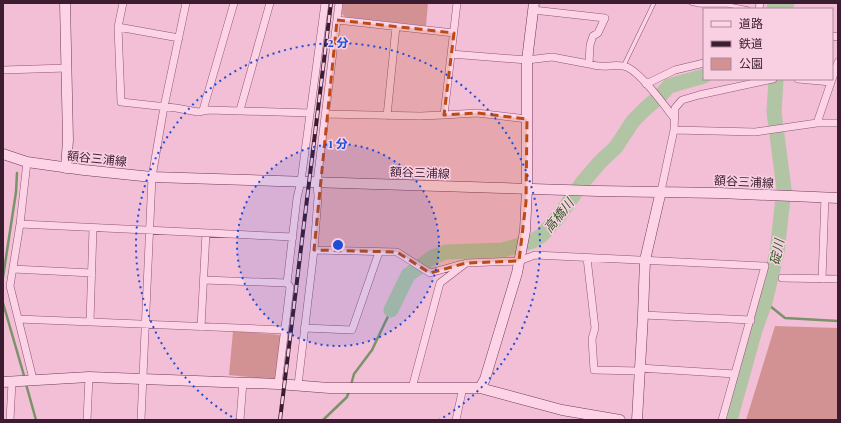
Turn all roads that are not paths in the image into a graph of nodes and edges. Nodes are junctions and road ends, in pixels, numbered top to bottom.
1 (65, 3) edge
2 (123, 3) edge
3 (186, 3) edge
4 (234, 3) edge
5 (270, 3) edge
6 (325, 3) edge
7 (339, 3) edge
8 (458, 3) edge
9 (654, 3) edge
10 (691, 3) edge
11 (534, 6) edge
12 (743, 8) edge
13 (337, 20) junction
14 (118, 26) junction
15 (396, 27) junction
16 (454, 33) junction
17 (179, 38) junction
18 (451, 54) junction
19 (527, 60) junction
20 (838, 62) edge
21 (703, 63) edge
22 (589, 64) junction
23 (624, 66) junction
24 (67, 68) junction
25 (3, 70) edge
26 (833, 76) edge
27 (766, 80) edge
28 (809, 80) edge
29 (831, 82) joint
30 (649, 87) junction
31 (164, 107) junction
32 (203, 110) junction
33 (240, 110) junction
34 (310, 113) junction
35 (325, 114) junction
36 (444, 115) junction
37 (387, 116) junction
38 (674, 118) junction
39 (527, 119) junction
40 (817, 123) junction
41 (838, 123) edge
42 (674, 130) junction
43 (4, 153) edge
44 (25, 162) junction
45 (66, 168) junction
46 (152, 177) junction
47 (301, 181) junction
48 (317, 182) junction
49 (527, 188) junction
50 (661, 192) junction
51 (825, 197) junction
52 (838, 198) edge
53 (20, 224) junction
54 (93, 228) junction
55 (149, 230) junction
56 (206, 233) junction
57 (293, 237) junction
58 (314, 250) junction
59 (379, 252) junction
60 (520, 257) junction
61 (587, 258) junction
62 (645, 260) junction
63 (466, 263) junction
64 (13, 269) junction
65 (92, 273) junction
66 (782, 278) dead end
67 (822, 279) junction
68 (838, 279) edge
69 (204, 280) junction
70 (287, 284) junction
71 (643, 315) junction
72 (18, 318) junction
73 (751, 320) junction
74 (90, 322) junction
75 (145, 324) junction
76 (202, 326) junction
77 (304, 328) junction
78 (284, 330) junction
79 (640, 370) junction
80 (735, 374) junction
81 (89, 377) junction
82 (142, 379) junction
83 (20, 381) edge
84 (243, 382) junction
85 (278, 384) junction
86 (298, 385) junction
87 (463, 387) junction
88 (412, 388) junction
89 (480, 388) junction
90 (10, 420) edge
91 (87, 420) edge
92 (141, 420) edge
93 (240, 420) edge
94 (456, 420) edge
95 (620, 420) edge
96 (637, 420) edge
97 (722, 420) edge

1 - 24 street
2 - 14 street
3 - 17 street
4 - 32 street
5 - 33 street
6 - 34 street
7 - 13 street
8 - 16 street
9 - 23 lane
10 - 12 lane
11 - 19 street
11 - 22 street
13 - 15 street
13 - 35 street
14 - 17 street
14 - 31 street
15 - 16 street
15 - 37 street
16 - 18 street
17 - 31 street
18 - 19 street
18 - 36 street
19 - 22 street
19 - 39 street
20 - 26 street
21 - 30 street
22 - 23 street
23 - 30 street
24 - 25 street
24 - 45 street
27 - 38 street
28 - 29 street
29 - 40 street
30 - 38 street
31 - 32 street
31 - 46 street
32 - 33 street
33 - 34 street
34 - 47 street
35 - 37 street
35 - 48 street
36 - 37 street
36 - 39 street
38 - 42 street
39 - 49 street
40 - 41 street
40 - 42 street
42 - 50 street
43 - 44 street, 額谷三浦線
44 - 45 street, 額谷三浦線
44 - 53 street
45 - 46 street, 額谷三浦線
46 - 47 street, 額谷三浦線
46 - 55 street
47 - 48 street, 額谷三浦線
47 - 57 street
48 - 49 street, 額谷三浦線
48 - 58 street
49 - 50 street, 額谷三浦線
49 - 60 street
50 - 51 street, 額谷三浦線
50 - 62 street
51 - 52 street, 額谷三浦線
51 - 67 street
53 - 54 street
53 - 64 street
54 - 55 street
54 - 65 street
55 - 56 street
55 - 75 street
56 - 57 street
56 - 69 street
57 - 70 street
58 - 59 street
58 - 77 street
59 - 63 street
59 - 77 street
60 - 61 street
60 - 63 street
60 - 89 street
61 - 62 street
61 - 79 street
62 - 71 street
62 - 73 street
63 - 88 street
64 - 65 street
64 - 72 street
65 - 74 street
66 - 67 street
67 - 68 street
69 - 70 street
69 - 76 street
70 - 78 street
71 - 73 street
71 - 79 street
72 - 74 street
72 - 83 street
73 - 80 street
74 - 75 street
75 - 76 street
75 - 82 street
76 - 78 street
77 - 86 street
78 - 85 street
79 - 80 street
79 - 96 street
80 - 97 street
81 - 82 street
81 - 83 street
81 - 91 street
82 - 84 street
82 - 92 street
83 - 90 street
84 - 85 street
84 - 93 street
85 - 86 street
86 - 88 street
87 - 88 street
87 - 89 street
87 - 94 street
89 - 95 street

